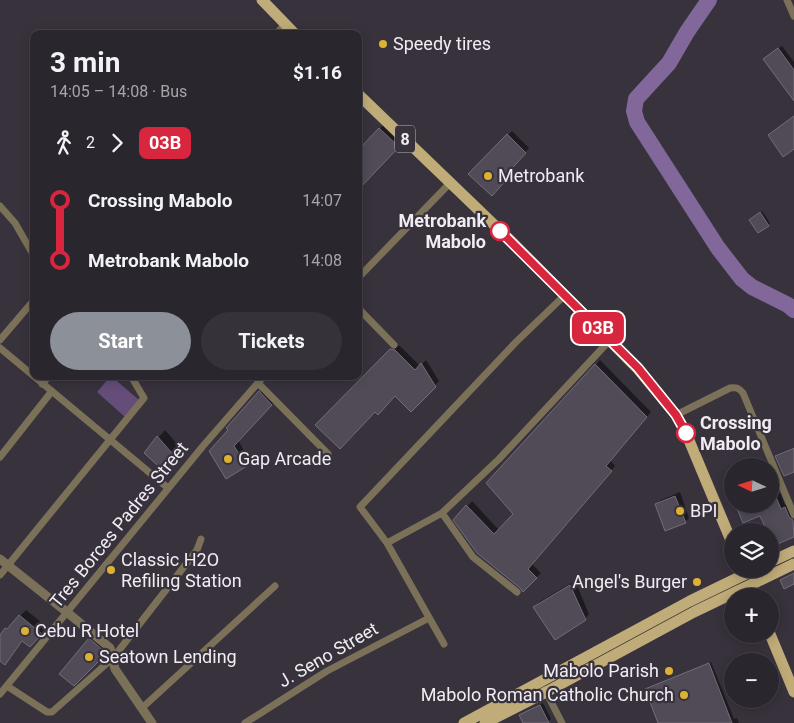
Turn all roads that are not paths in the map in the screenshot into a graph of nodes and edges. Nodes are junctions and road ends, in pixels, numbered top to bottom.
1 (262, 0) edge
2 (787, 0) edge
3 (794, 16) edge
4 (285, 24) junction
5 (280, 30) edge
6 (292, 30) edge
7 (362, 99) edge
8 (450, 183) junction
9 (0, 206) edge
10 (30, 249) edge
11 (362, 274) edge
12 (565, 295) junction
13 (30, 305) edge
14 (362, 312) edge
15 (0, 340) edge
16 (610, 340) junction
17 (394, 345) dead end
18 (0, 348) edge
19 (30, 374) edge
20 (37, 380) edge
21 (46, 380) edge
22 (133, 380) edge
23 (261, 380) edge
24 (258, 383) junction
25 (42, 384) junction
26 (52, 392) junction
27 (676, 415) junction
28 (110, 440) junction
29 (328, 454) dead end
30 (0, 457) edge
31 (168, 488) junction
32 (442, 513) junction
33 (794, 515) edge
34 (724, 523) edge
35 (201, 539) dead end
36 (387, 543) junction
37 (794, 551) edge
38 (779, 558) edge
39 (0, 559) edge
40 (794, 564) edge
41 (8, 565) junction
42 (779, 568) edge
43 (0, 575) edge
44 (742, 578) edge
45 (743, 578) edge
46 (275, 586) dead end
47 (517, 592) dead end
48 (68, 612) junction
49 (429, 618) junction
50 (774, 643) edge
51 (444, 644) dead end
52 (113, 658) junction
53 (540, 681) junction
54 (7, 686) junction
55 (546, 692) junction
56 (794, 692) edge
57 (0, 694) edge
58 (142, 708) junction
59 (487, 720) edge
60 (152, 723) edge
61 (245, 723) edge
62 (464, 723) edge
63 (562, 723) edge

1 - 4 main road
2 - 3 street
4 - 5 street
4 - 6 main road
7 - 8 main road, 8
8 - 11 street
8 - 12 main road, 8
9 - 10 street
12 - 16 main road, 8
12 - 36 street
13 - 15 street
14 - 17 street
16 - 27 main road, 8
16 - 32 street
18 - 19 street
20 - 25 street
21 - 25 street
22 - 28 street
23 - 24 street, Tres Borces Padres Street
24 - 29 street
24 - 31 street, Tres Borces Padres Street
25 - 26 street
26 - 28 street
26 - 30 street
27 - 33 street
27 - 34 main road, 8
28 - 31 street
28 - 41 street
31 - 48 street, Tres Borces Padres Street
32 - 36 street
32 - 47 street
35 - 52 street
36 - 49 street
37 - 38 main road
39 - 41 street
40 - 42 main road
41 - 43 street
41 - 48 street
44 - 53 main road
45 - 55 main road
46 - 58 street
48 - 52 street
48 - 54 street, Tres Borces Padres Street
49 - 51 street
49 - 61 street, J. Seno Street
50 - 56 main road
52 - 54 street
52 - 58 street
53 - 55 street
53 - 59 main road
54 - 57 street, Tres Borces Padres Street
55 - 59 main road
55 - 63 street
58 - 60 street
59 - 62 main road

